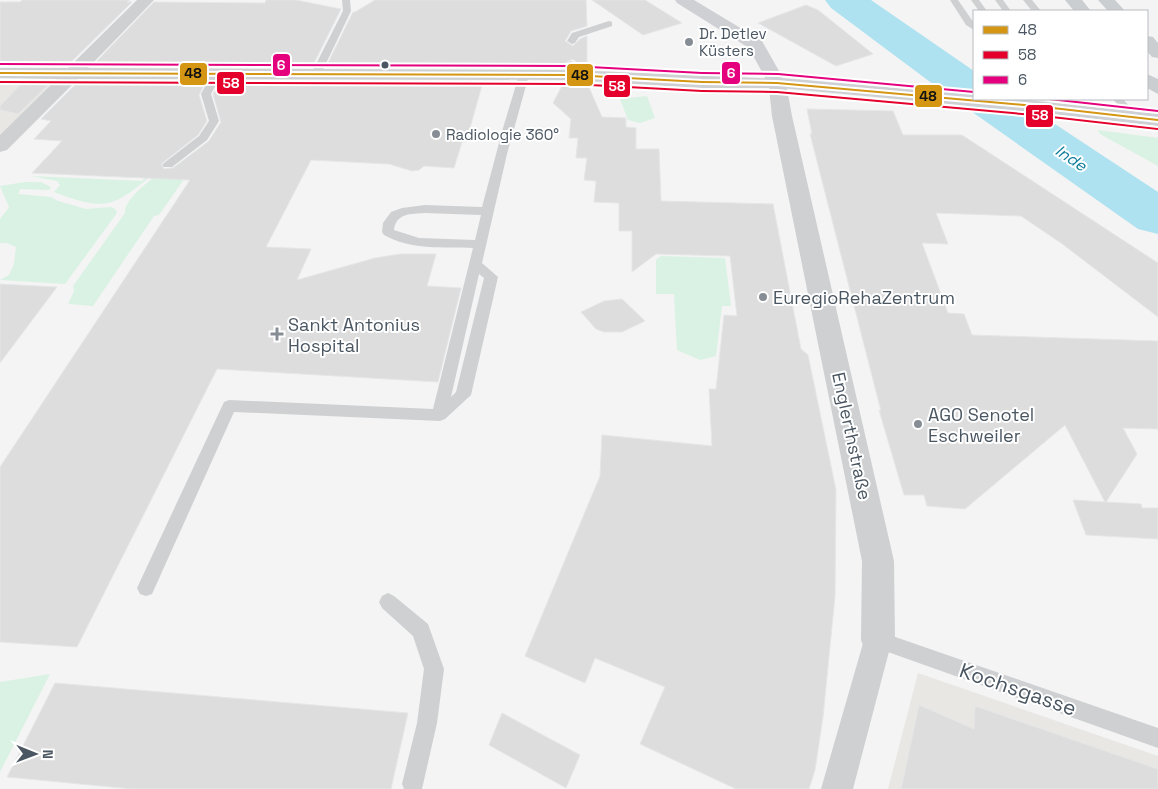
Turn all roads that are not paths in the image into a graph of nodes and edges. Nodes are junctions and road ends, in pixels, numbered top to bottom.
1 (146, 0) edge
2 (346, 0) edge
3 (683, 0) edge
4 (954, 0) edge
5 (1027, 0) edge
6 (1073, 0) edge
7 (1106, 0) edge
8 (1035, 10) edge
9 (1082, 10) edge
10 (1116, 10) edge
11 (609, 24) dead end
12 (973, 26) edge
13 (572, 41) dead end
14 (1148, 42) edge
15 (1158, 53) edge
16 (0, 72) edge
17 (72, 73) junction
18 (217, 73) junction
19 (316, 74) junction
20 (524, 75) junction
21 (1148, 80) edge
22 (777, 83) junction
23 (1158, 88) edge
24 (1119, 100) edge
25 (1133, 116) junction
26 (1158, 120) edge
27 (0, 146) edge
28 (168, 165) dead end
29 (487, 211) junction
30 (480, 244) junction
31 (475, 264) junction
32 (440, 415) junction
33 (146, 588) dead end
34 (388, 602) dead end
35 (878, 640) junction
36 (1158, 738) edge
37 (412, 784) dead end
38 (837, 789) edge

1 - 17 street
2 - 19 lane
3 - 22 main road
4 - 12 lane
5 - 8 lane
6 - 9 main road
7 - 10 main road
11 - 13 lane
14 - 15 main road
16 - 17 street
17 - 18 street
17 - 27 street
18 - 19 street
18 - 28 lane
19 - 20 street
20 - 22 street
20 - 29 lane
21 - 23 main road
22 - 25 main road
22 - 35 street, Englerthstraße
24 - 25 lane
25 - 26 main road
29 - 30 lane
29 - 30 lane
30 - 31 lane
31 - 32 lane
31 - 32 lane
32 - 33 lane
34 - 37 lane
35 - 36 lane, Kochsgasse
35 - 38 street, Englerthstraße

